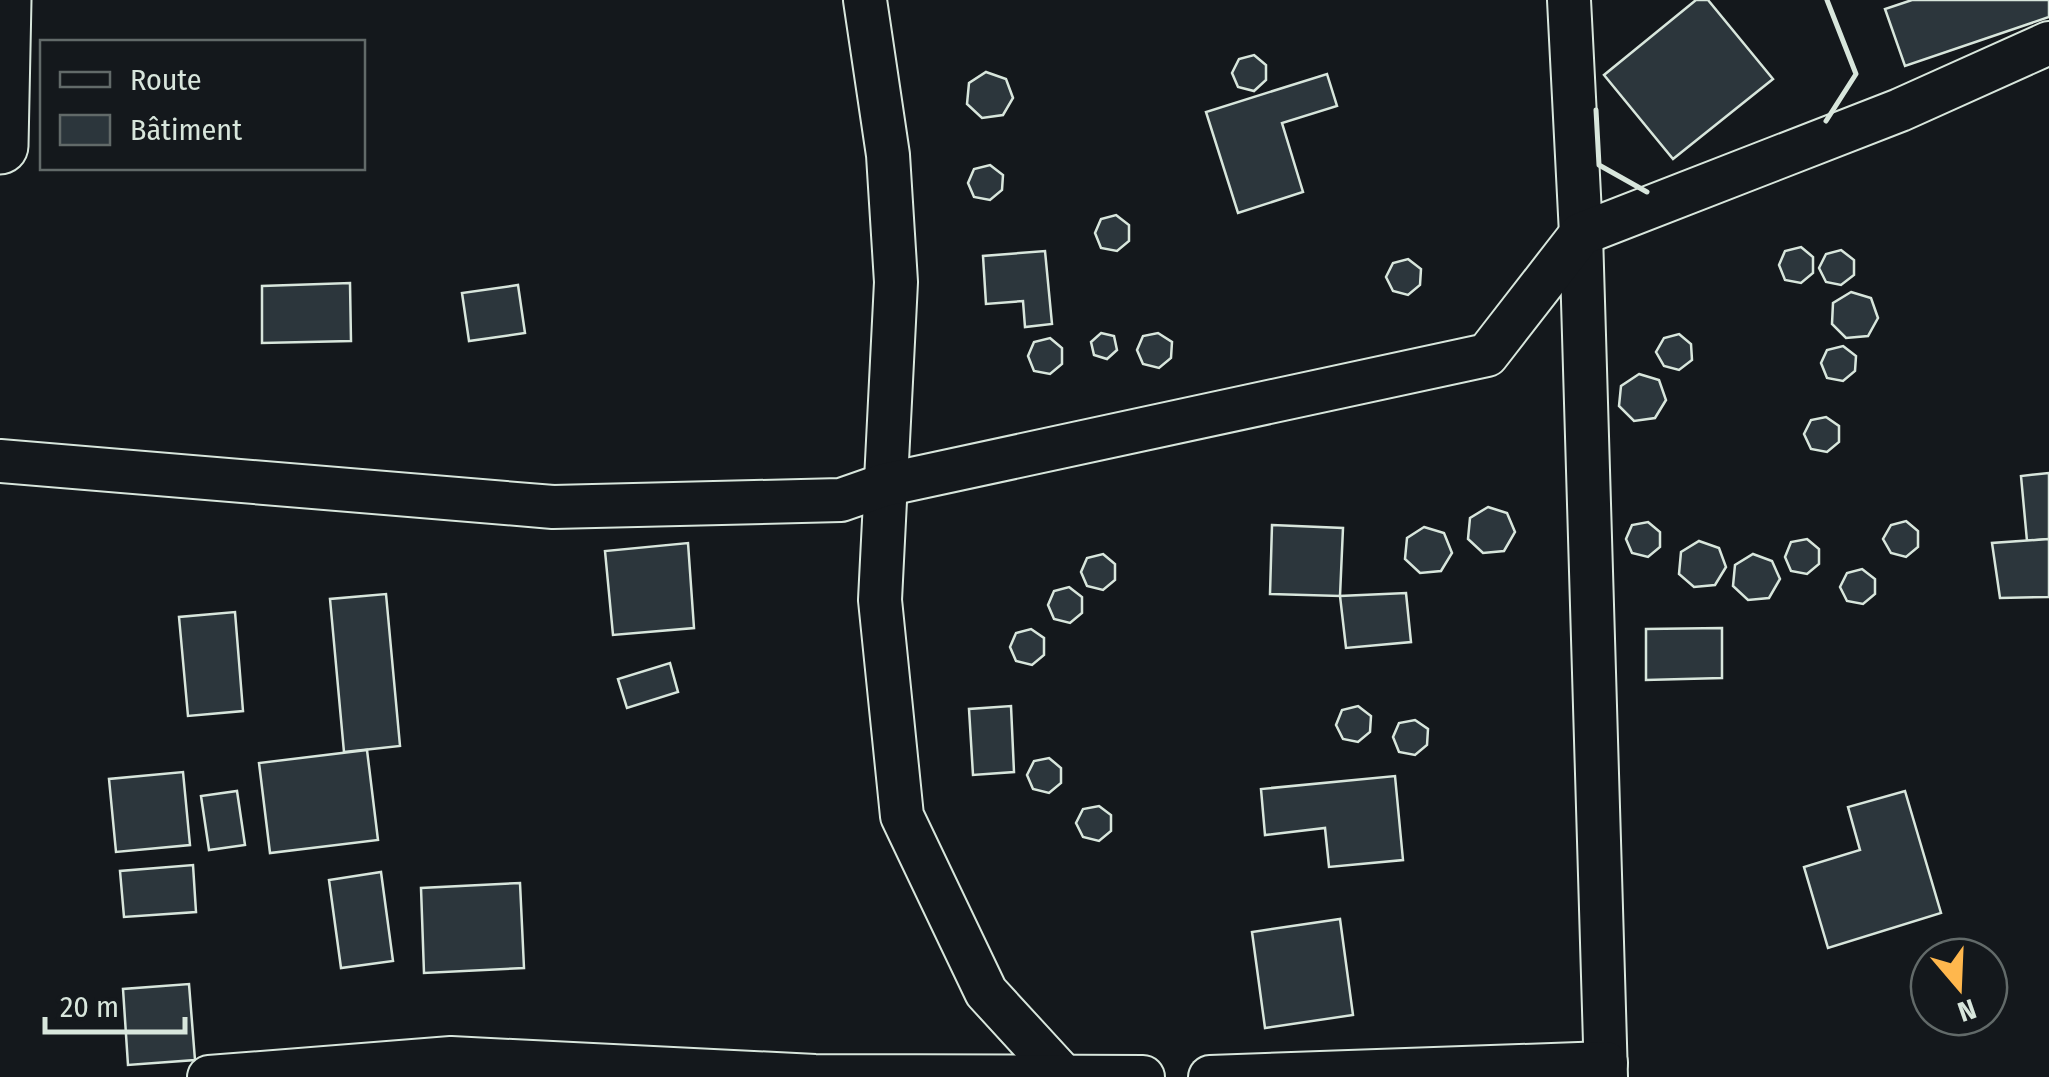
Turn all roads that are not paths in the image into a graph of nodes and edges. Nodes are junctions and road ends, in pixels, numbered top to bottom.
1 (3, 0) edge
2 (865, 0) edge
3 (1570, 0) edge
4 (2049, 43) edge
5 (0, 146) edge
6 (1581, 234) junction
7 (0, 461) edge
8 (884, 485) junction
9 (1606, 1070) edge
10 (209, 1077) edge
11 (1064, 1077) edge
12 (1143, 1077) edge
13 (1210, 1077) edge

1 - 5 highway
2 - 8 street
3 - 6 street
4 - 6 street
6 - 8 street
6 - 9 street
7 - 8 street
8 - 11 street
9 - 13 street
10 - 11 street
11 - 12 street

